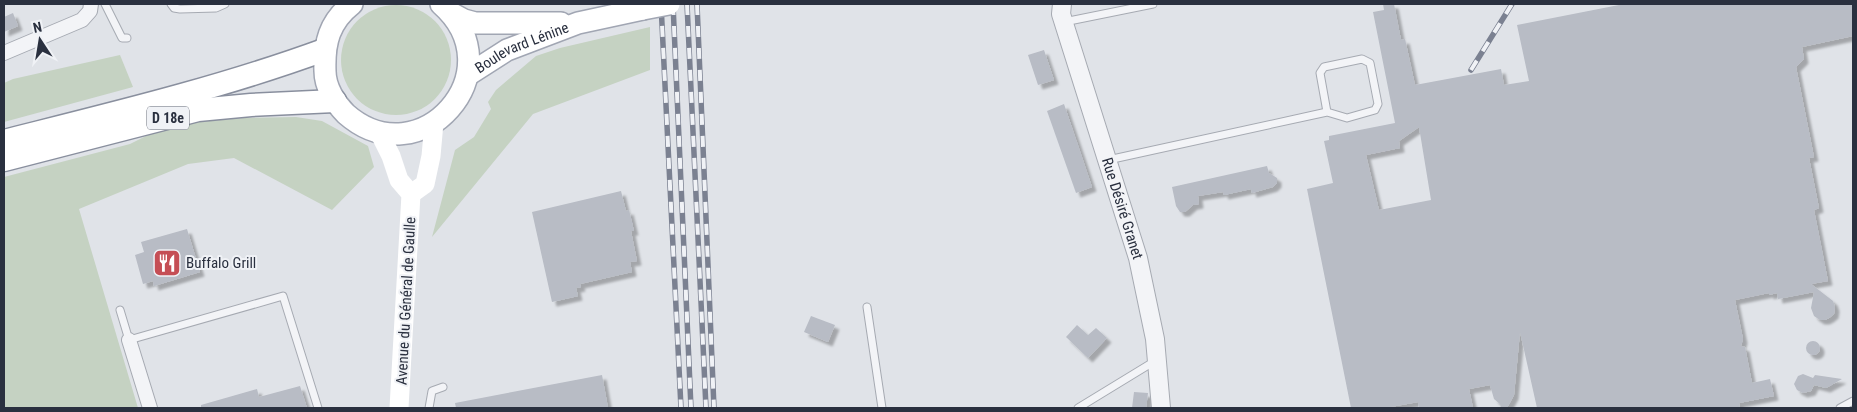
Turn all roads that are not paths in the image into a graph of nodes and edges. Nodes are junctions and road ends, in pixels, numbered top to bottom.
1 (91, 4) edge
2 (105, 4) edge
3 (171, 4) edge
4 (225, 4) edge
5 (352, 4) edge
6 (669, 4) edge
7 (1153, 4) edge
8 (446, 8) edge
9 (1059, 11) edge
10 (578, 23) junction
11 (128, 38) dead end
12 (324, 50) junction
13 (4, 53) edge
14 (468, 75) junction
15 (335, 101) junction
16 (1327, 112) junction
17 (434, 123) junction
18 (379, 132) junction
19 (4, 141) edge
20 (4, 160) edge
21 (1106, 160) junction
22 (411, 194) junction
23 (867, 308) dead end
24 (120, 310) dead end
25 (129, 340) junction
26 (1158, 359) junction
27 (444, 387) dead end
28 (1853, 401) edge
29 (150, 408) edge
30 (318, 408) edge
31 (400, 408) edge
32 (429, 408) edge
33 (882, 408) edge
34 (1078, 408) edge
35 (1161, 408) edge
36 (1840, 408) edge

1 - 13 street
2 - 11 lane
3 - 4 lane
5 - 12 main road
6 - 10 main road, Boulevard Lénine, bridge
7 - 9 lane
8 - 10 main road, Boulevard Lénine
8 - 14 main road
9 - 21 street, Rue Désiré Granet
10 - 14 main road, Boulevard Lénine
12 - 15 main road
12 - 19 highway, D 18e
14 - 17 main road
15 - 18 main road
15 - 20 highway, D 18e
16 - 16 lane
16 - 21 lane
17 - 18 main road
17 - 22 main road
18 - 22 main road
21 - 26 street, Rue Désiré Granet
22 - 31 main road, Avenue du Général de Gaulle
23 - 33 lane
24 - 25 lane
25 - 29 street
25 - 30 lane
26 - 34 lane
26 - 35 street, Rue Désiré Granet
27 - 32 lane
28 - 36 lane

